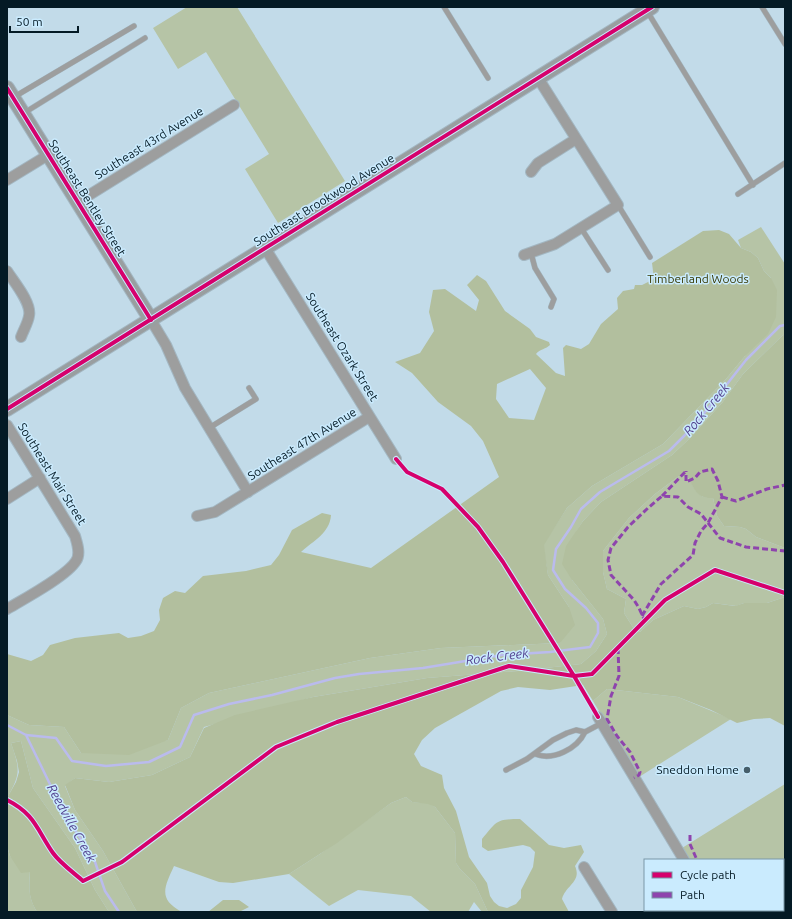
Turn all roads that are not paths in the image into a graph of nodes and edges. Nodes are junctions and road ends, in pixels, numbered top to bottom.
1 (444, 7) edge
2 (762, 7) edge
3 (647, 8) edge
4 (134, 26) dead end
5 (145, 38) dead end
6 (785, 44) edge
7 (488, 78) dead end
8 (538, 78) junction
9 (10, 92) edge
10 (234, 105) dead end
11 (23, 114) junction
12 (576, 139) junction
13 (48, 155) junction
14 (785, 163) edge
15 (531, 172) dead end
16 (7, 180) edge
17 (753, 185) junction
18 (738, 194) dead end
19 (78, 202) junction
20 (618, 205) junction
21 (581, 228) junction
22 (265, 248) junction
23 (527, 254) joint
24 (650, 257) dead end
25 (7, 270) edge
26 (608, 270) dead end
27 (551, 307) dead end
28 (151, 320) junction
29 (20, 337) dead end
30 (249, 388) dead end
31 (7, 409) edge
32 (369, 417) junction
33 (7, 425) edge
34 (209, 428) junction
35 (396, 459) dead end
36 (40, 478) junction
37 (248, 492) junction
38 (7, 499) edge
39 (197, 516) dead end
40 (7, 609) edge
41 (600, 720) joint
42 (585, 732) junction
43 (535, 754) junction
44 (506, 770) dead end
45 (683, 859) edge
46 (584, 867) dead end
47 (612, 912) edge

1 - 7 lane
2 - 6 lane
3 - 8 main road, Southeast Brookwood Avenue
3 - 17 lane
4 - 9 lane
5 - 11 lane
8 - 12 street
8 - 22 main road, Southeast Brookwood Avenue
9 - 11 main road, Southeast Bentley Street
10 - 19 street, Southeast 43rd Avenue
11 - 13 main road, Southeast Bentley Street
12 - 15 street
12 - 20 street
13 - 16 street
13 - 19 main road, Southeast Bentley Street
14 - 17 lane
17 - 18 lane
19 - 28 main road, Southeast Bentley Street
20 - 21 street
20 - 24 lane
21 - 23 street
21 - 26 lane
22 - 28 main road, Southeast Brookwood Avenue
22 - 32 street, Southeast Ozark Street
23 - 27 lane
25 - 29 street
28 - 31 main road, Southeast Brookwood Avenue
28 - 34 street, Southeast Bentley Street
30 - 34 lane
32 - 35 street, Southeast Ozark Street
32 - 37 street, Southeast 47th Avenue
33 - 36 street, Southeast Mair Street
34 - 37 street, Southeast Bentley Street
36 - 38 street
36 - 40 street, Southeast Mair Street
37 - 39 street, Southeast 47th Avenue
41 - 42 lane
41 - 45 street
42 - 43 lane
42 - 43 lane
43 - 44 lane
46 - 47 street

